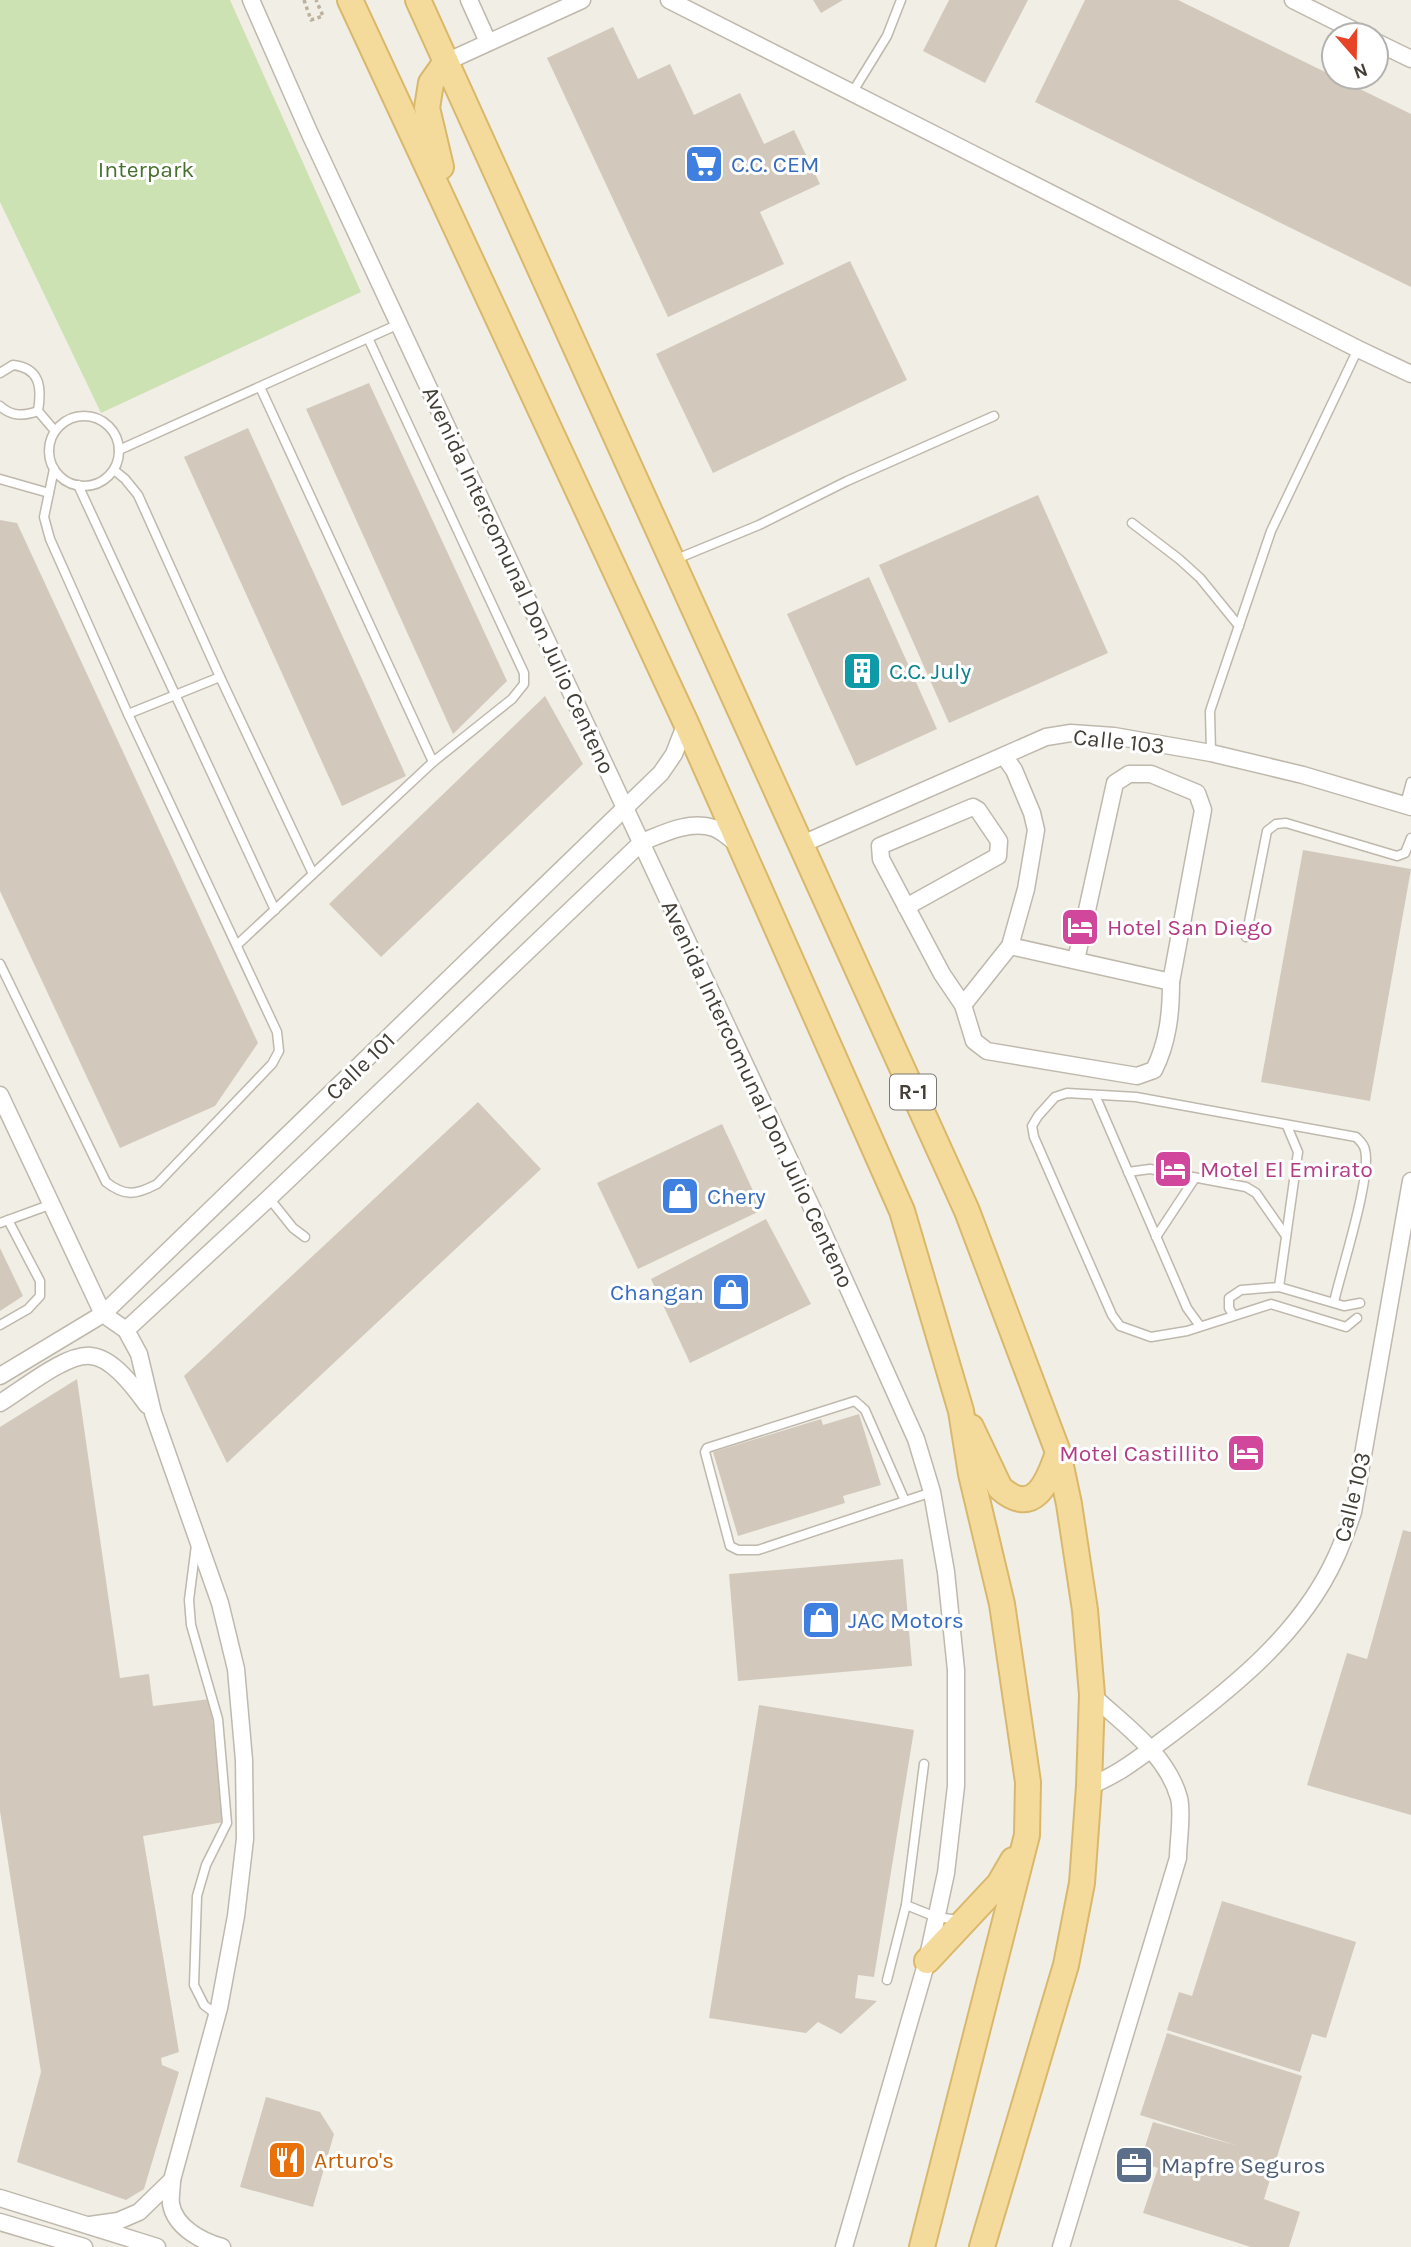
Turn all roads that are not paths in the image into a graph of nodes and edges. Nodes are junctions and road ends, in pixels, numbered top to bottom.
1 (251, 0) edge
2 (350, 0) edge
3 (418, 0) edge
4 (468, 0) edge
5 (582, 0) edge
6 (669, 0) edge
7 (901, 0) edge
8 (1293, 0) edge
9 (1335, 21) edge
10 (488, 42) junction
11 (1390, 49) edge
12 (1411, 59) edge
13 (446, 62) junction
14 (852, 93) junction
15 (462, 240) junction
16 (399, 324) junction
17 (368, 338) junction
18 (1358, 349) junction
19 (0, 373) edge
20 (1411, 374) edge
21 (260, 387) junction
22 (0, 406) edge
23 (38, 411) junction
24 (994, 416) dead end
25 (55, 431) junction
26 (119, 450) junction
27 (54, 469) junction
28 (114, 470) junction
29 (0, 479) edge
30 (78, 485) junction
31 (49, 493) junction
32 (1132, 523) dead end
33 (671, 562) junction
34 (1239, 626) junction
35 (220, 677) junction
36 (174, 695) junction
37 (128, 714) junction
38 (685, 723) junction
39 (1211, 753) junction
40 (1004, 756) junction
41 (433, 762) junction
42 (1411, 782) edge
43 (1408, 806) edge
44 (626, 808) junction
45 (1411, 838) edge
46 (642, 842) junction
47 (737, 844) junction
48 (800, 845) junction
49 (313, 874) junction
50 (906, 907) junction
51 (275, 910) junction
52 (1246, 937) dead end
53 (237, 945) junction
54 (1010, 946) junction
55 (1076, 960) junction
56 (0, 964) edge
57 (1171, 982) junction
58 (962, 1006) junction
59 (0, 1094) edge
60 (1096, 1095) junction
61 (1287, 1126) junction
62 (1128, 1172) junction
63 (1195, 1178) junction
64 (1411, 1181) edge
65 (269, 1198) junction
66 (52, 1205) junction
67 (4, 1222) edge
68 (1286, 1236) junction
69 (305, 1237) dead end
70 (1156, 1237) junction
71 (1279, 1287) junction
72 (1334, 1302) junction
73 (1360, 1303) dead end
74 (103, 1314) junction
75 (1233, 1315) junction
76 (1357, 1318) dead end
77 (0, 1325) edge
78 (1200, 1326) junction
79 (126, 1330) junction
80 (0, 1376) edge
81 (0, 1404) edge
82 (961, 1411) junction
83 (153, 1413) junction
84 (1058, 1452) junction
85 (932, 1492) junction
86 (905, 1501) junction
87 (197, 1539) junction
88 (1092, 1695) junction
89 (1150, 1749) junction
90 (924, 1764) dead end
91 (1089, 1786) junction
92 (1027, 1835) junction
93 (906, 1905) junction
94 (936, 1917) junction
95 (965, 1920) junction
96 (927, 1961) junction
97 (887, 1980) dead end
98 (217, 2015) junction
99 (172, 2180) junction
100 (0, 2198) edge
101 (0, 2222) edge
102 (90, 2225) junction
103 (84, 2247) edge
104 (157, 2247) edge
105 (222, 2247) edge
106 (844, 2247) edge
107 (922, 2247) edge
108 (982, 2247) edge
109 (1061, 2247) edge

1 - 16 street, Avenida Intercomunal Don Julio Centeno
2 - 15 main road, R-1
3 - 13 main road, R-1
4 - 10 street
5 - 10 street
6 - 14 street
7 - 14 lane
8 - 9 street
10 - 13 street
11 - 12 street
13 - 15 main road
13 - 33 main road, R-1
14 - 18 street
15 - 38 main road, R-1
16 - 17 lane
16 - 44 street, Avenida Intercomunal Don Julio Centeno
17 - 21 lane
17 - 41 lane
18 - 20 street
18 - 34 lane
19 - 23 lane
21 - 26 lane
21 - 41 lane
22 - 23 lane
23 - 25 lane
24 - 33 lane
25 - 26 lane
25 - 27 lane
26 - 28 lane
27 - 30 lane
27 - 31 lane
28 - 30 lane
28 - 35 lane
29 - 31 lane
30 - 36 lane
31 - 37 lane
32 - 34 lane
33 - 48 main road, R-1
34 - 39 lane
35 - 36 lane
35 - 49 lane
36 - 37 lane
36 - 51 lane
37 - 53 lane
38 - 44 street, Calle 101
38 - 47 main road, R-1
39 - 40 street, Calle 103
39 - 43 street, Calle 103
40 - 48 street, Calle 103
40 - 54 street
41 - 49 lane
42 - 43 lane
44 - 46 street, Avenida Intercomunal Don Julio Centeno
44 - 74 street, Calle 101
45 - 52 lane
46 - 47 street, Calle 101
46 - 65 street, Calle 101
46 - 85 street, Avenida Intercomunal Don Julio Centeno
47 - 82 main road, R-1
48 - 84 main road, R-1
49 - 51 lane
50 - 50 street
50 - 58 street
51 - 53 lane
53 - 56 lane
54 - 55 street
54 - 58 street
55 - 57 street
55 - 57 street
57 - 58 street
59 - 66 street
60 - 61 lane
60 - 62 lane
60 - 78 lane
61 - 68 lane
61 - 72 lane
62 - 63 lane
62 - 70 lane
63 - 68 lane
63 - 70 lane
64 - 89 street, Calle 103
65 - 69 lane
65 - 79 street, Calle 101
66 - 67 lane
66 - 74 street
67 - 77 lane
68 - 71 lane
70 - 78 lane
71 - 72 lane
71 - 75 lane
72 - 73 lane
74 - 79 street
74 - 80 street, Calle 101
75 - 76 lane
75 - 78 lane
79 - 83 street
81 - 83 street
82 - 84 main road
82 - 92 main road, R-1
83 - 87 street
84 - 88 main road, R-1
85 - 86 lane
85 - 94 street, Avenida Intercomunal Don Julio Centeno
86 - 86 lane
87 - 98 street
87 - 98 lane
88 - 89 street
88 - 91 main road, R-1
89 - 91 street, Calle 103
89 - 109 street
90 - 93 lane
91 - 108 main road, R-1
92 - 95 main road
92 - 107 main road, R-1
93 - 94 lane
93 - 97 lane
94 - 95 lane
94 - 96 street, Avenida Intercomunal Don Julio Centeno
95 - 96 main road
96 - 106 street, Avenida Intercomunal Don Julio Centeno
98 - 99 street
99 - 102 street
99 - 105 street
100 - 102 street
101 - 103 street
102 - 104 street

